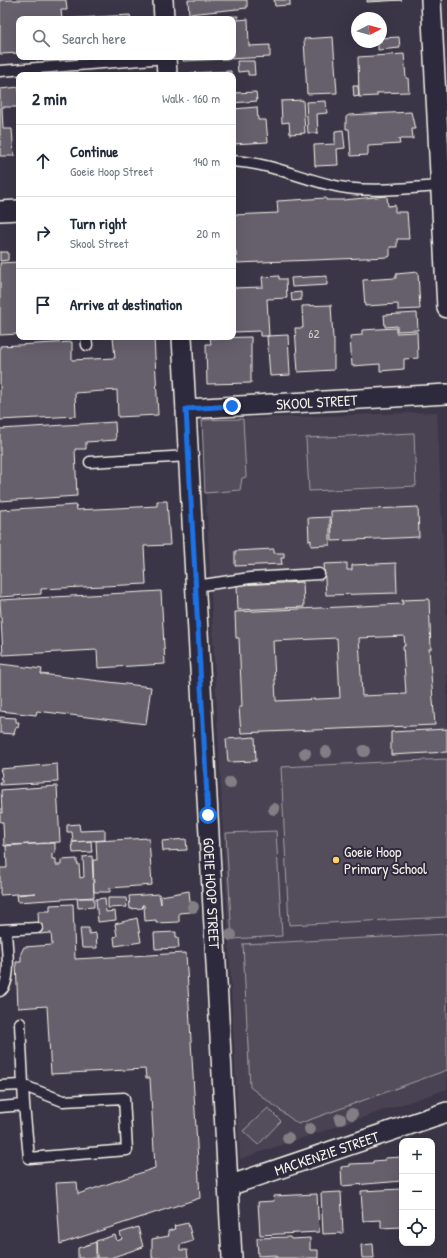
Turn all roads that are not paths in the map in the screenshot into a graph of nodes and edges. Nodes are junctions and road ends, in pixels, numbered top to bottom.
1 (163, 0) edge
2 (431, 0) edge
3 (164, 16) edge
4 (166, 63) edge
5 (0, 70) edge
6 (236, 160) edge
7 (441, 186) junction
8 (16, 210) edge
9 (0, 211) edge
10 (447, 308) edge
11 (182, 340) edge
12 (447, 394) edge
13 (186, 409) junction
14 (188, 456) junction
15 (90, 462) dead end
16 (319, 574) dead end
17 (196, 586) junction
18 (38, 928) dead end
19 (3, 930) edge
20 (0, 991) edge
21 (20, 1022) dead end
22 (22, 1085) junction
23 (0, 1086) edge
24 (24, 1105) junction
25 (0, 1107) edge
26 (447, 1112) edge
27 (228, 1186) junction
28 (232, 1258) edge

1 - 3 street
2 - 7 street
4 - 5 lane
6 - 7 lane
7 - 10 street
8 - 9 street
11 - 13 street, GOEIE HOOP STREET
12 - 13 street, SKOOL STREET
13 - 14 street, GOEIE HOOP STREET
14 - 15 lane
14 - 17 street, GOEIE HOOP STREET
16 - 17 lane
17 - 27 street, GOEIE HOOP STREET
18 - 19 lane
19 - 20 lane
21 - 22 lane
22 - 23 lane
22 - 24 lane
22 - 24 lane
24 - 25 lane
26 - 27 street, MACKENZIE STREET
27 - 28 street, GOEIE HOOP STREET

